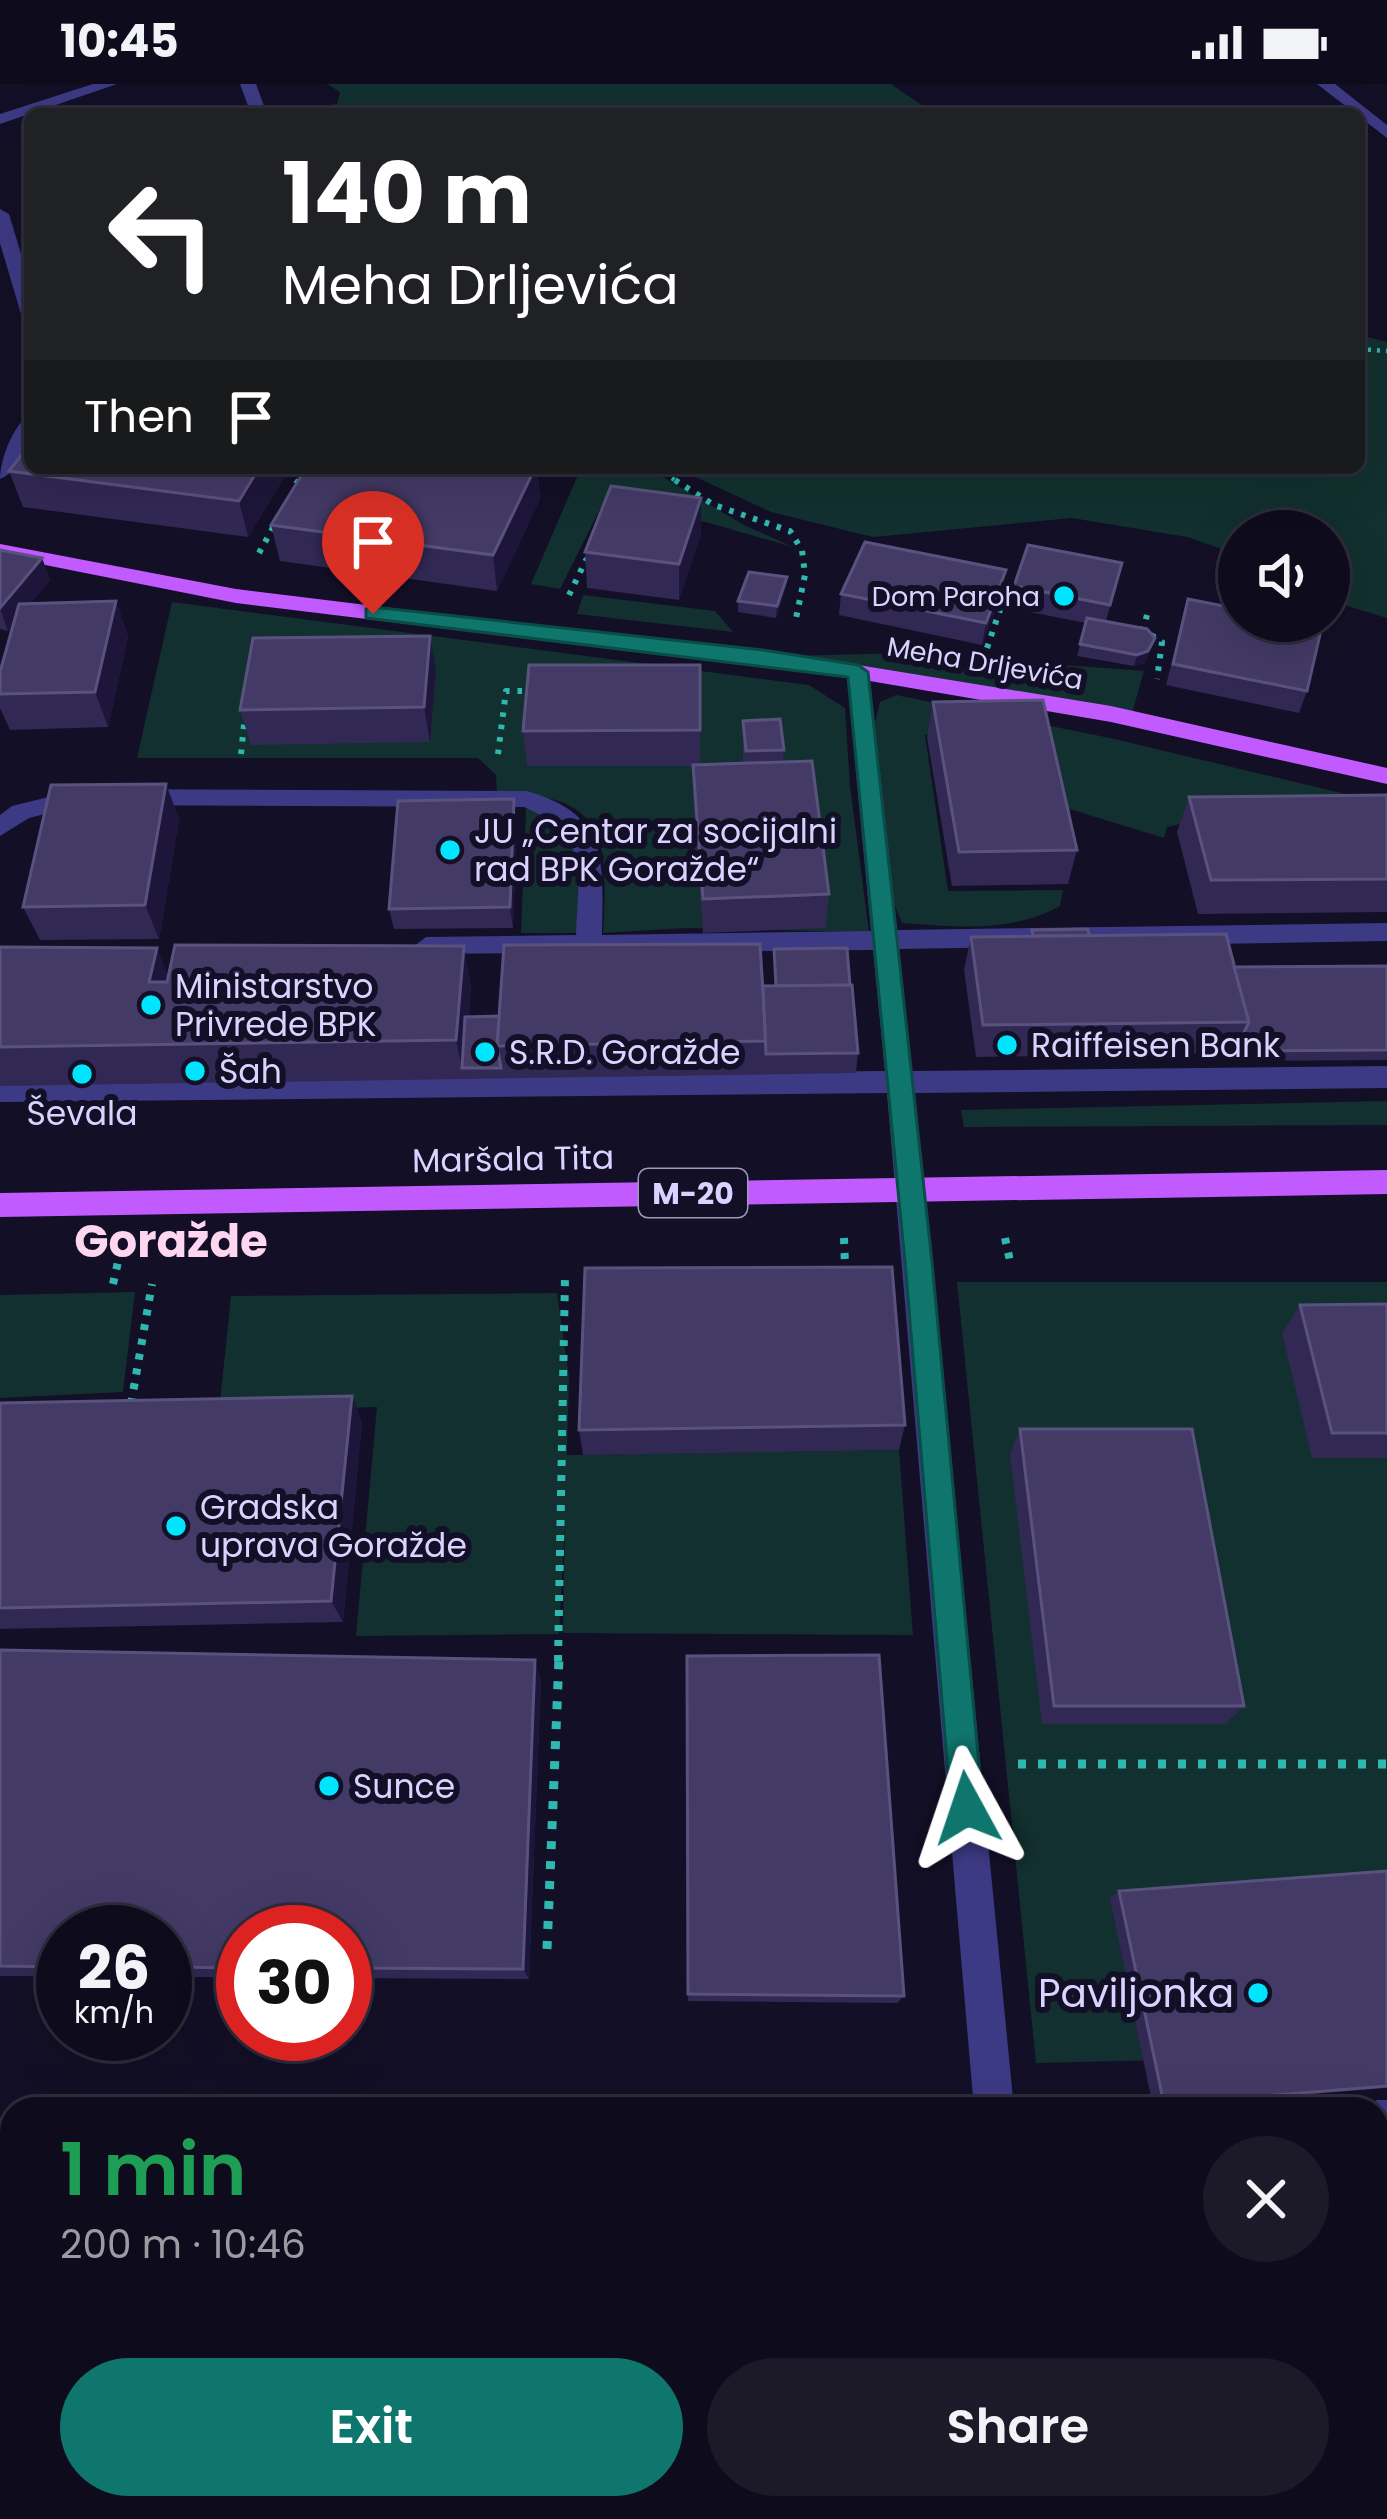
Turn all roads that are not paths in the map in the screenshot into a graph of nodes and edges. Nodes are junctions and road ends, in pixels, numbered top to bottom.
1 (109, 84) edge
2 (1325, 84) edge
3 (34, 108) edge
4 (1355, 108) edge
5 (0, 214) edge
6 (24, 294) edge
7 (24, 439) edge
8 (0, 473) edge
9 (0, 550) edge
10 (858, 672) junction
11 (1387, 776) edge
12 (0, 827) edge
13 (1387, 932) edge
14 (884, 936) junction
15 (589, 943) junction
16 (406, 947) edge
17 (1387, 1077) edge
18 (898, 1082) junction
19 (0, 1091) edge
20 (1387, 1182) edge
21 (908, 1190) junction
22 (0, 1205) edge
23 (993, 2097) edge

1 - 3 street
2 - 4 street
5 - 6 street
7 - 8 street
9 - 10 main road, Meha Drljevića
10 - 11 main road, Meha Drljevića
10 - 14 street
12 - 15 street
13 - 14 street
14 - 15 street
14 - 18 street
15 - 16 street
17 - 18 street
18 - 19 street
18 - 21 street
20 - 21 main road, Maršala Tita / M-20
21 - 22 main road, Maršala Tita / M-20
21 - 23 street

